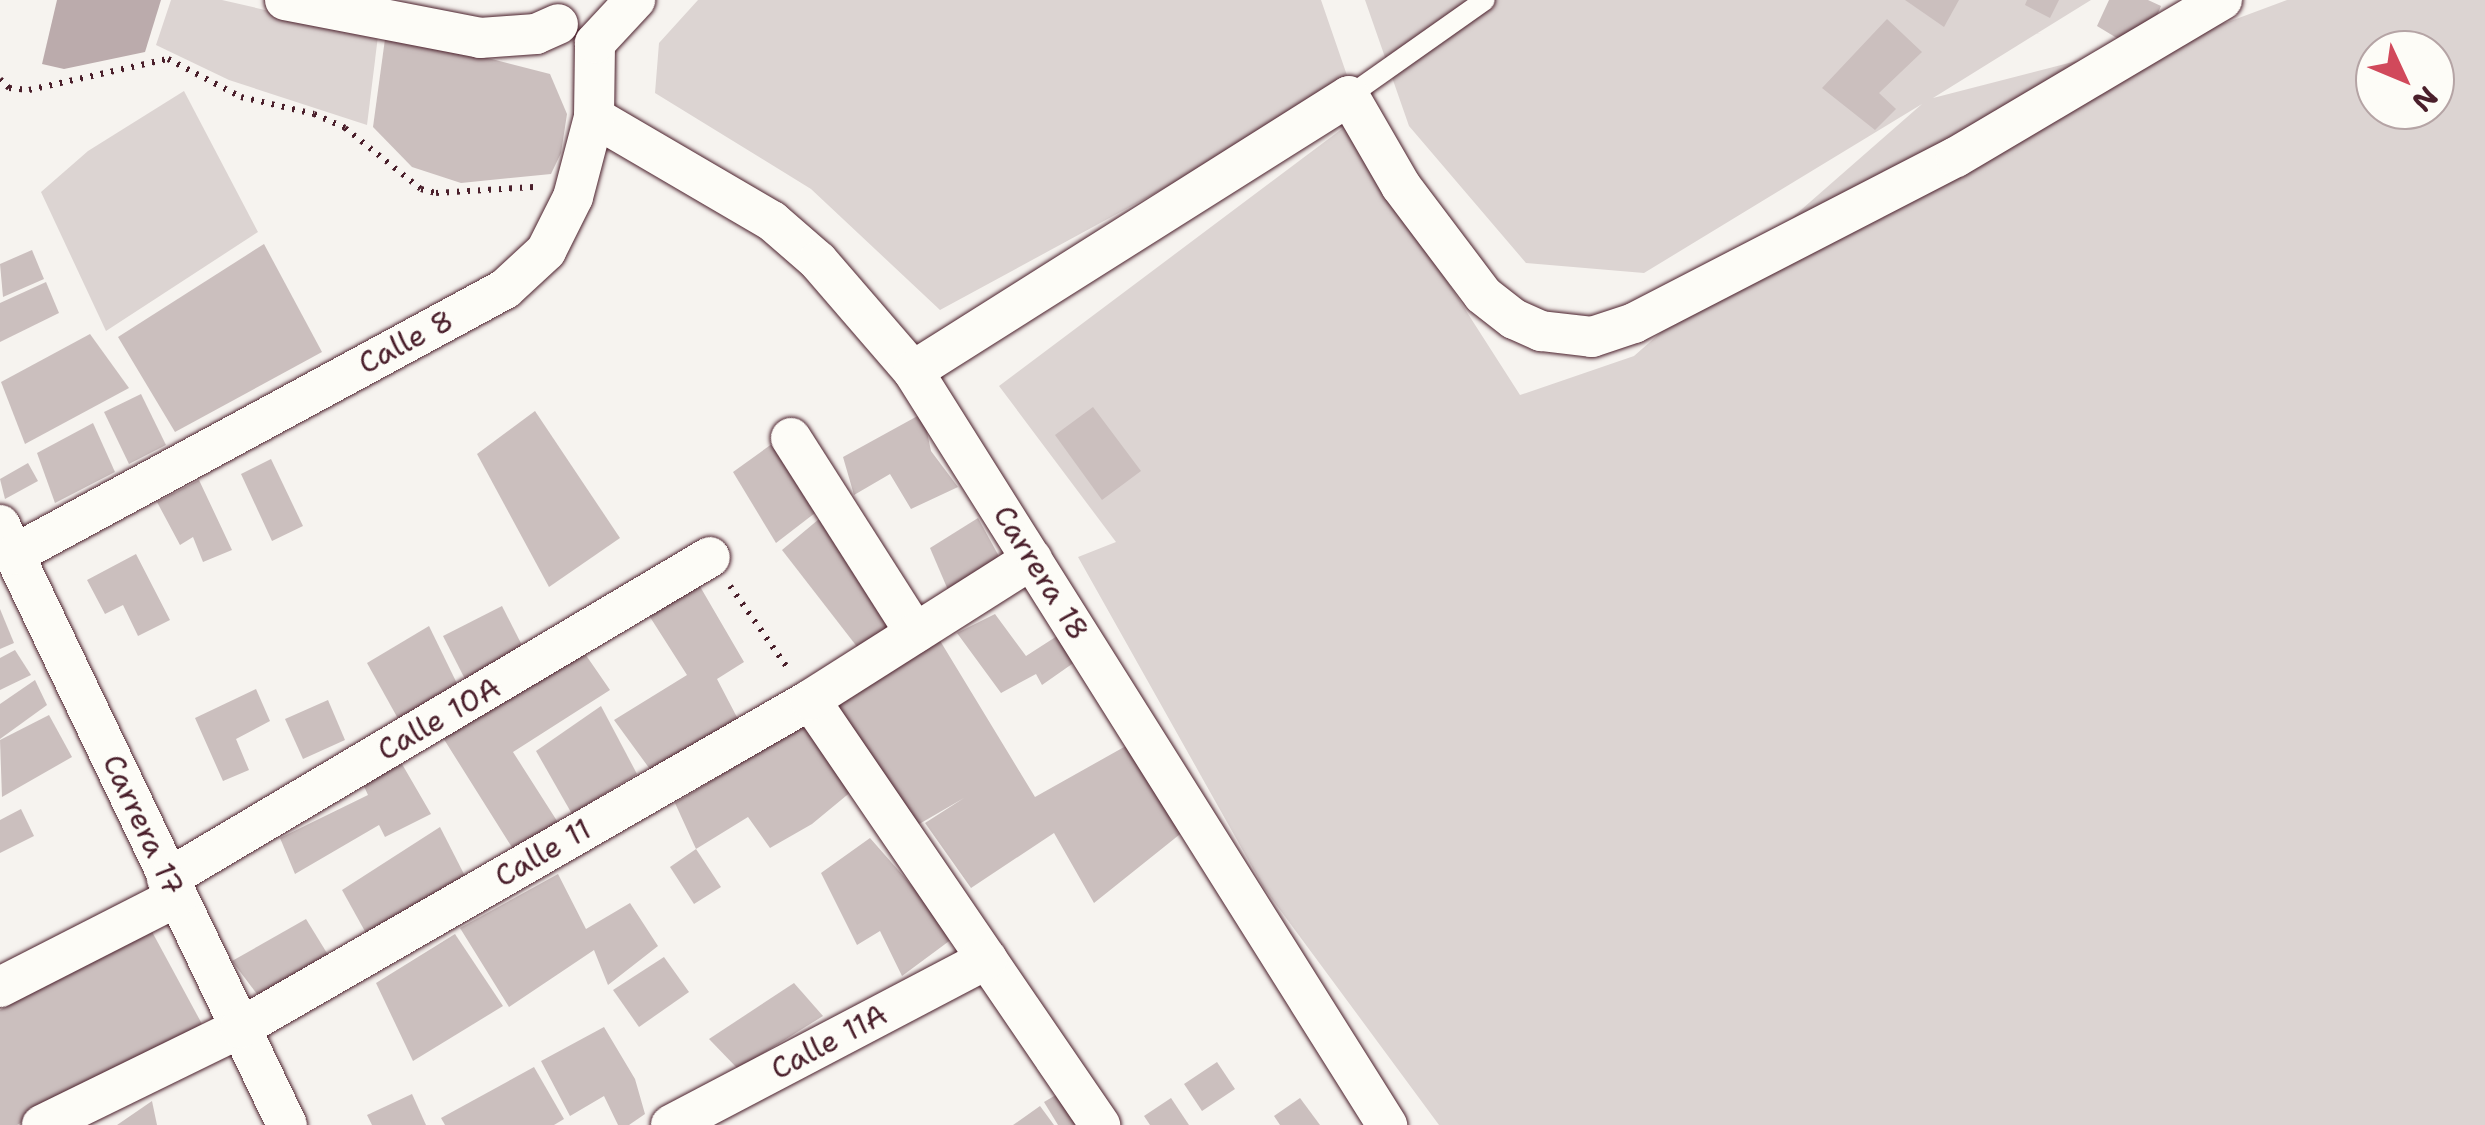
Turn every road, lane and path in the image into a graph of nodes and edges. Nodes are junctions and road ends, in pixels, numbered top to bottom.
1 (285, 0) edge
2 (634, 0) edge
3 (1485, 0) edge
4 (2222, 0) edge
5 (337, 5) edge
6 (554, 12) edge
7 (595, 43) junction
8 (0, 79) edge
9 (1349, 96) junction
10 (594, 117) junction
11 (573, 197) junction
12 (913, 371) junction
13 (790, 438) dead end
14 (7, 539) edge
15 (710, 556) joint
16 (1032, 559) junction
17 (915, 633) junction
18 (810, 700) junction
19 (172, 888) junction
20 (987, 958) junction
21 (0, 987) edge
22 (240, 1028) junction
23 (1383, 1124) edge
24 (42, 1125) edge
25 (287, 1125) edge
26 (671, 1125) edge
27 (1100, 1125) edge

1 - 5 street
2 - 7 street
3 - 9 lane
4 - 9 street
5 - 6 street
6 - 7 street
7 - 10 street, Calle 8
8 - 11 path
9 - 12 street
10 - 11 street, Calle 8
10 - 12 street, Carrera 18
11 - 14 street, Calle 8
12 - 16 street, Carrera 18
13 - 17 street
14 - 19 street, Carrera 17
15 - 18 path
15 - 19 street, Calle 10A
16 - 17 street, Calle 11
16 - 23 street, Carrera 18
17 - 18 street, Calle 11
18 - 20 street
18 - 22 street, Calle 11
19 - 21 street, Calle 10A
19 - 22 street, Carrera 17
20 - 26 street, Calle 11A
20 - 27 street
22 - 24 street, Calle 11
22 - 25 street, Carrera 17

